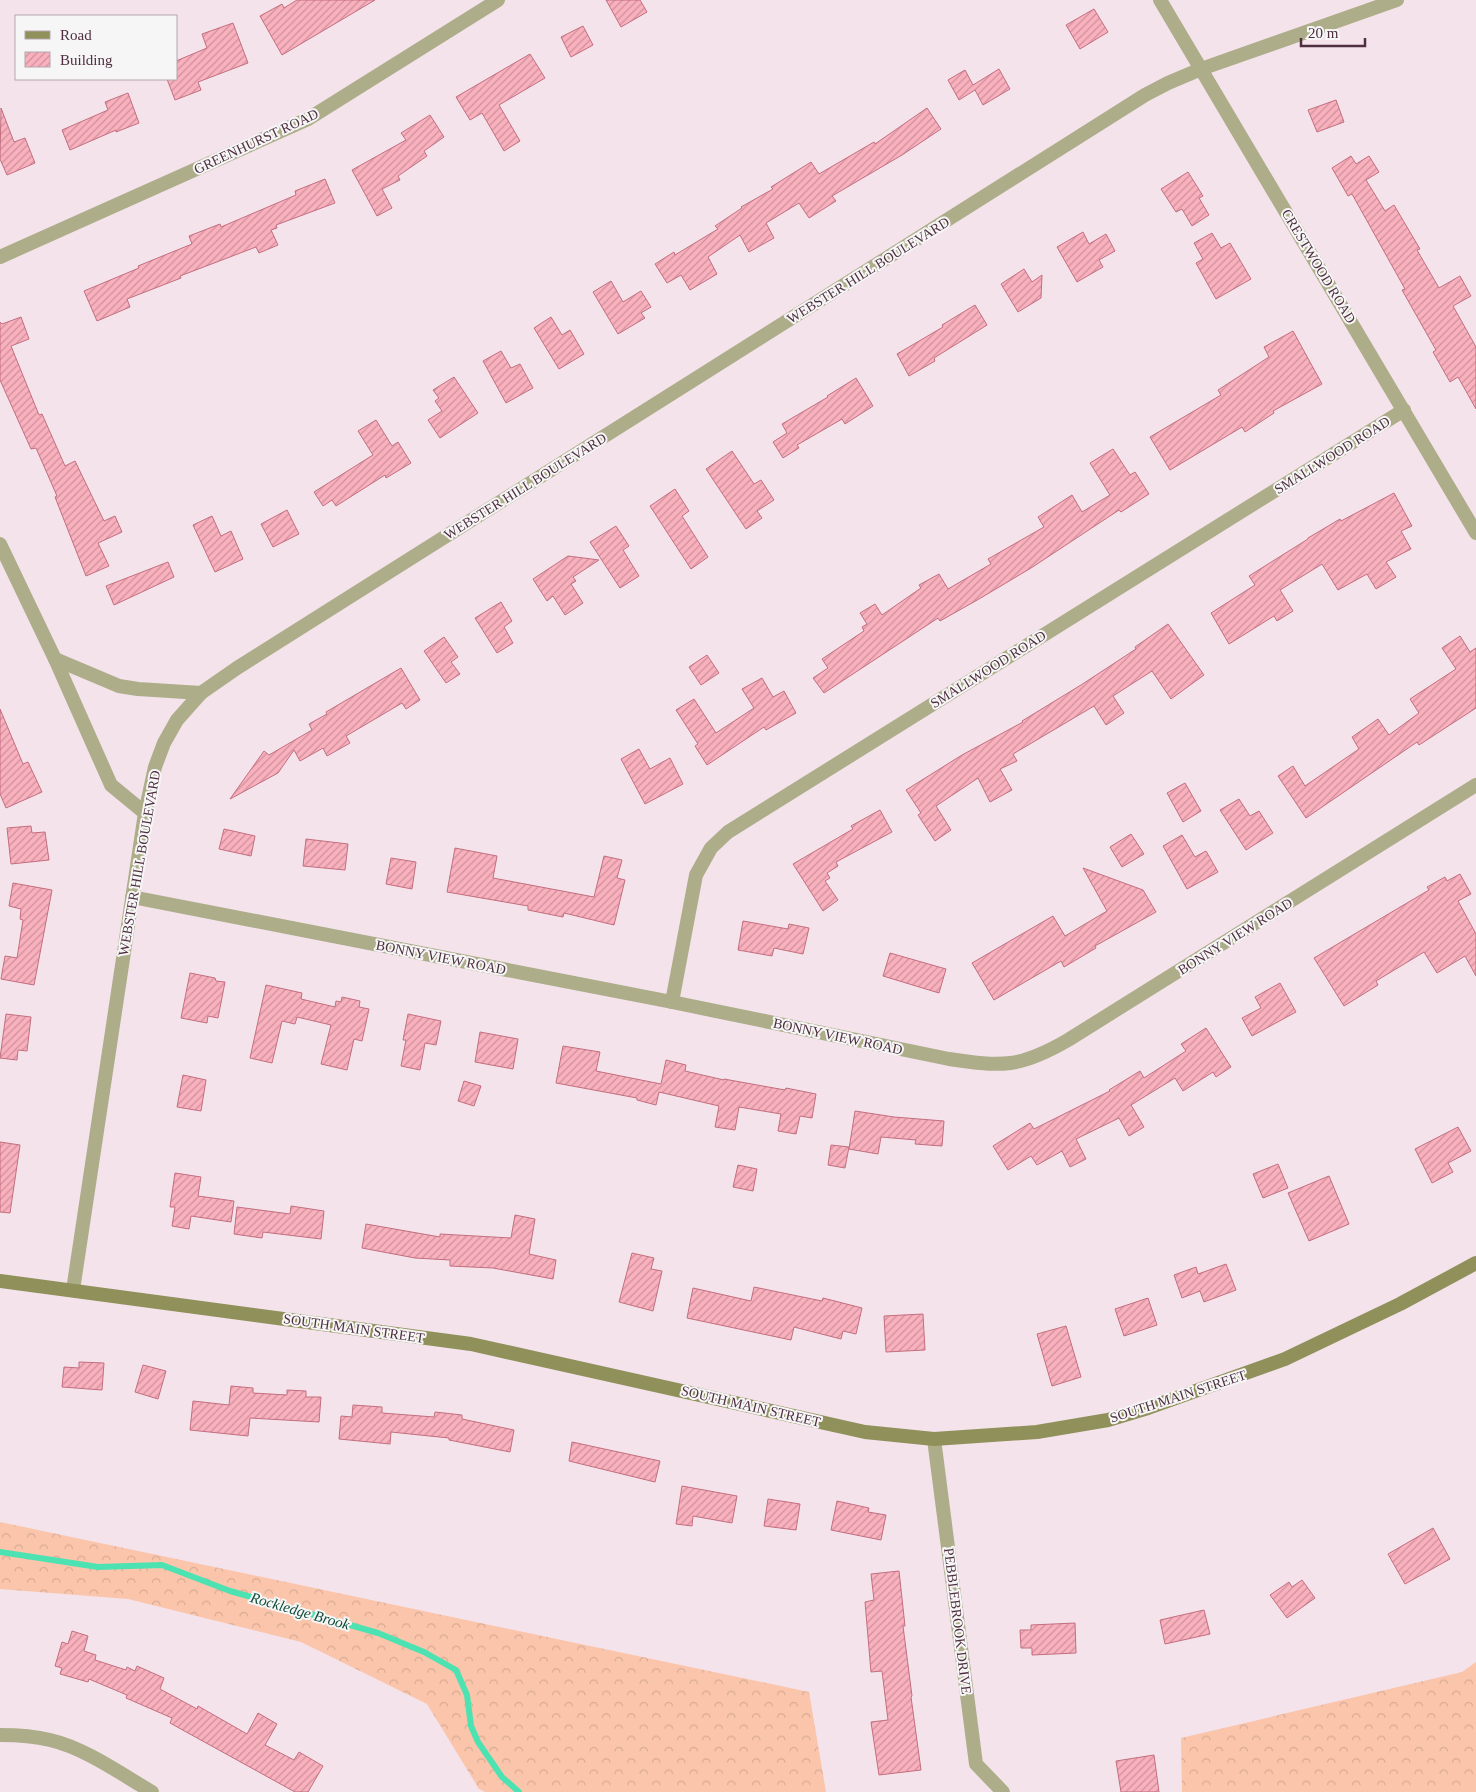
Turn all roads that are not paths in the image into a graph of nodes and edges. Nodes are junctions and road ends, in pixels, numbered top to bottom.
1 (498, 0) edge
2 (1160, 0) edge
3 (1397, 0) edge
4 (1201, 69) junction
5 (0, 257) edge
6 (1404, 410) junction
7 (1476, 533) edge
8 (0, 544) edge
9 (55, 659) junction
10 (200, 693) junction
11 (1476, 785) edge
12 (145, 813) junction
13 (132, 897) junction
14 (672, 1002) junction
15 (1476, 1263) edge
16 (0, 1281) edge
17 (74, 1290) junction
18 (934, 1439) junction
19 (0, 1735) edge
20 (152, 1792) edge
21 (1003, 1792) edge

1 - 5 street, GREENHURST ROAD
2 - 4 street, CRESTWOOD ROAD
3 - 4 street, WEBSTER HILL BOULEVARD
4 - 6 street, CRESTWOOD ROAD
4 - 10 street, WEBSTER HILL BOULEVARD
6 - 7 street, CRESTWOOD ROAD
6 - 14 street, SMALLWOOD ROAD
8 - 9 street
9 - 10 street
9 - 12 street
10 - 12 street, WEBSTER HILL BOULEVARD
11 - 14 street, BONNY VIEW ROAD
12 - 13 street, WEBSTER HILL BOULEVARD
13 - 14 street, BONNY VIEW ROAD
13 - 17 street, WEBSTER HILL BOULEVARD
15 - 18 main road, SOUTH MAIN STREET
16 - 17 main road, SOUTH MAIN STREET
17 - 18 main road, SOUTH MAIN STREET
18 - 21 street, PEBBLEBROOK DRIVE
19 - 20 street

